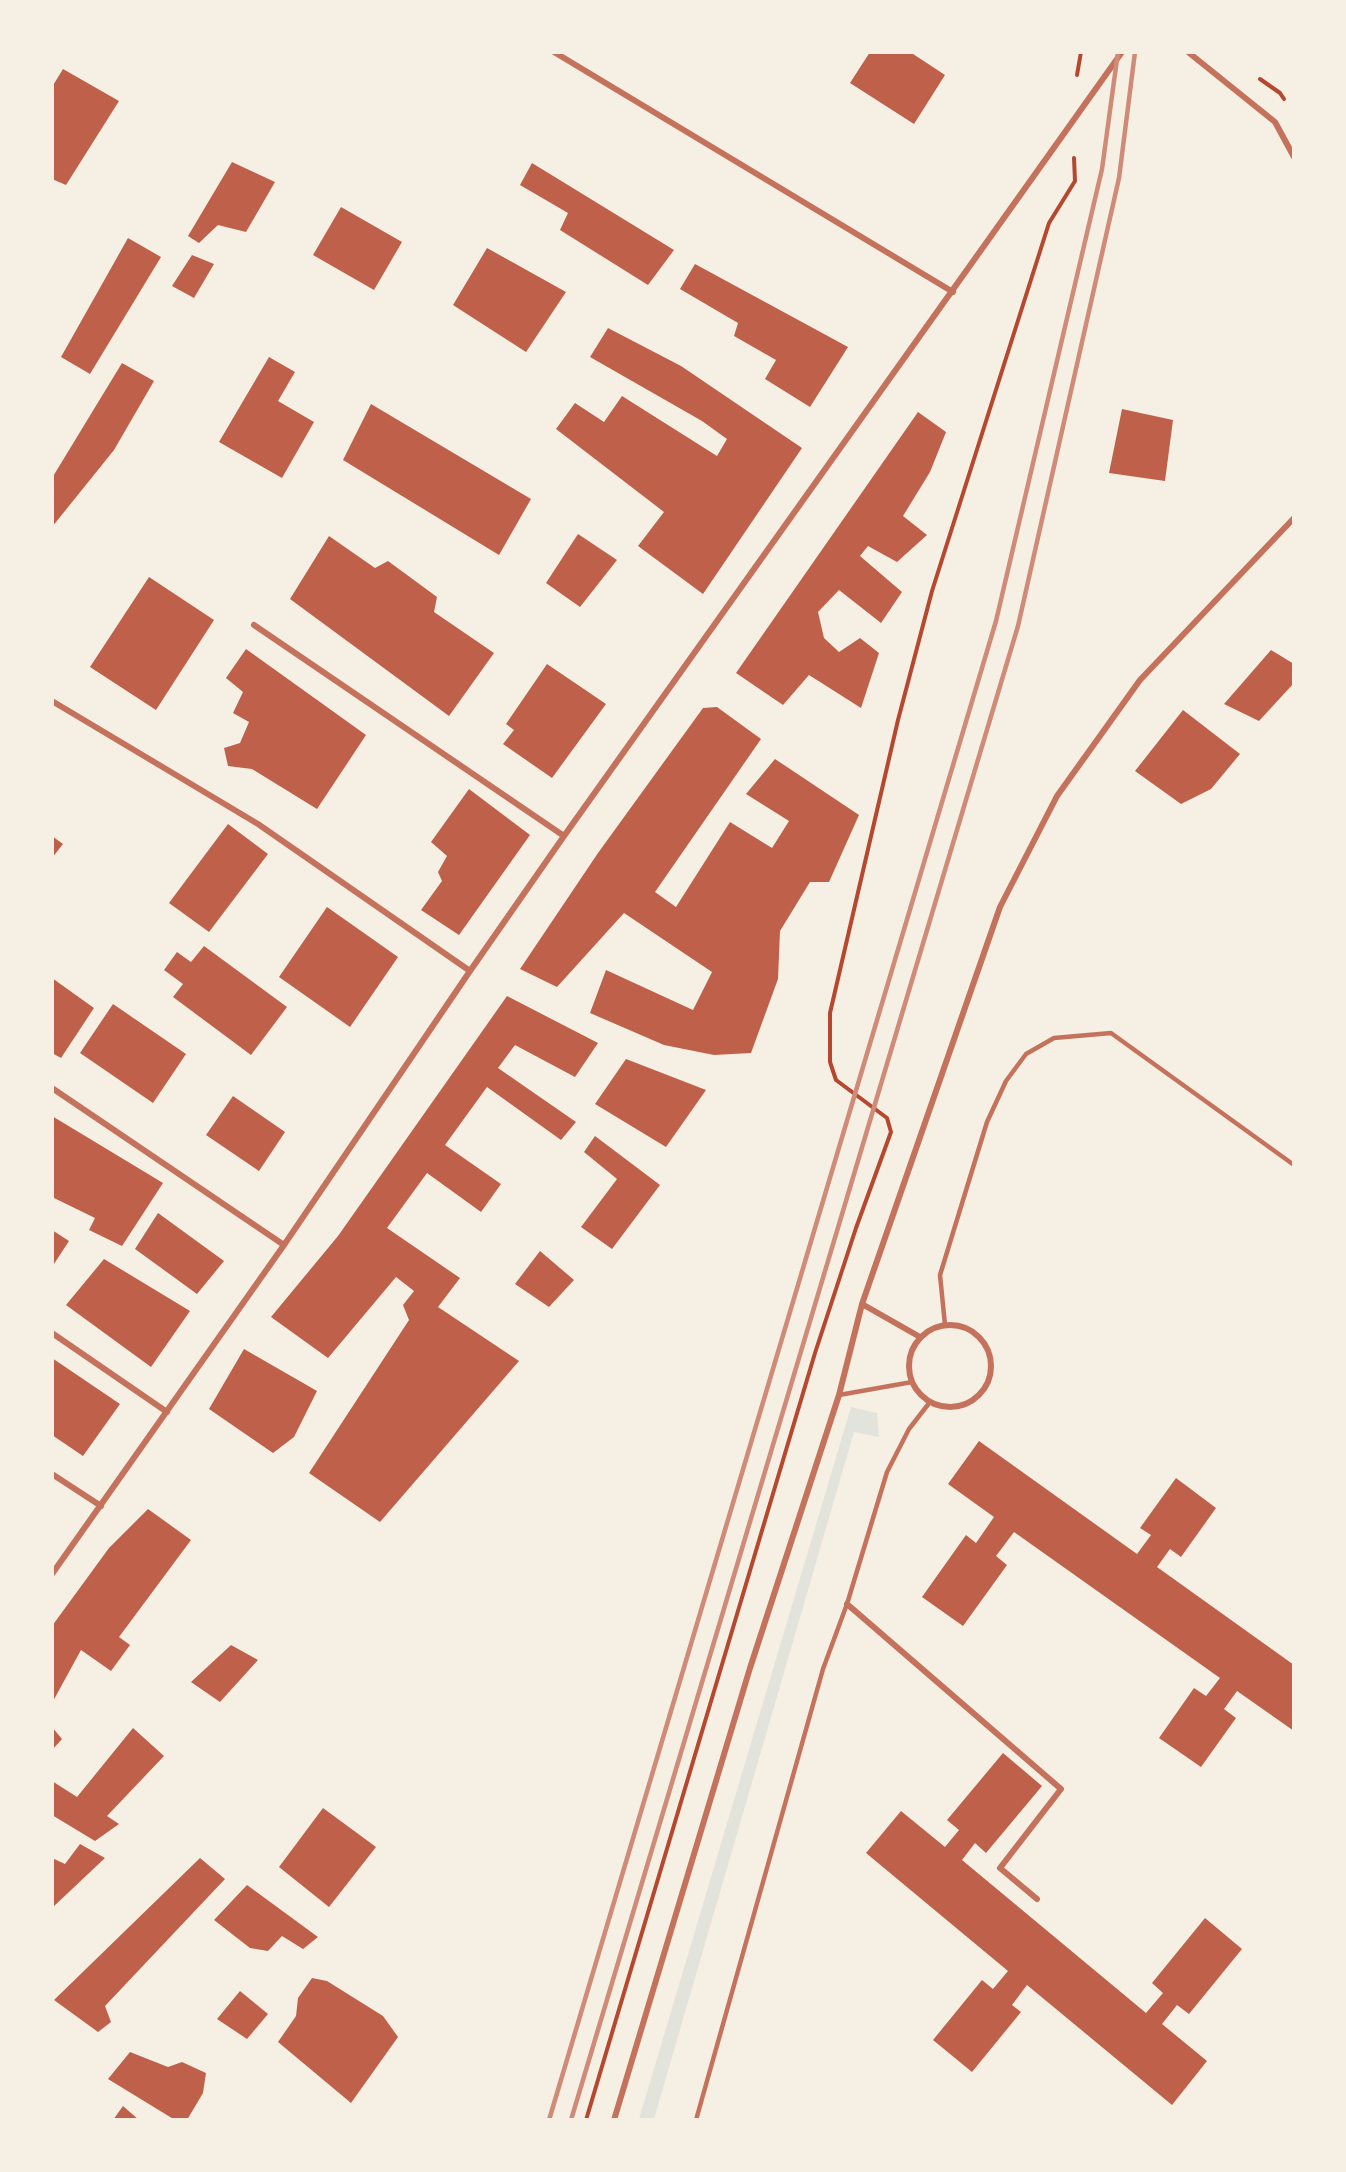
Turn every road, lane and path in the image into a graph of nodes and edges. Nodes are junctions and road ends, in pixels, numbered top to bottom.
1 (554, 52) edge
2 (1122, 52) edge
3 (1188, 52) edge
4 (1073, 123) junction
5 (1293, 157) edge
6 (953, 292) junction
7 (1293, 518) edge
8 (254, 625) dead end
9 (52, 701) edge
10 (564, 836) junction
11 (470, 971) junction
12 (52, 1088) edge
13 (1293, 1165) edge
14 (284, 1245) junction
15 (862, 1304) junction
16 (945, 1325) junction
17 (52, 1332) edge
18 (920, 1337) junction
19 (912, 1382) junction
20 (839, 1395) junction
21 (930, 1402) junction
22 (167, 1412) junction
23 (52, 1473) edge
24 (101, 1506) junction
25 (52, 1574) edge
26 (847, 1604) junction
27 (1037, 1899) dead end
28 (586, 2120) edge
29 (614, 2120) edge
30 (696, 2120) edge

1 - 6 street
2 - 4 street
3 - 5 street
4 - 6 street
4 - 28 path
6 - 10 street
7 - 15 street
8 - 10 street
9 - 11 street
10 - 11 street
11 - 14 street
12 - 14 street
13 - 16 lane
14 - 22 street
15 - 18 street
15 - 20 street
16 - 18 street
16 - 21 street
17 - 22 street
18 - 19 street
19 - 20 lane
19 - 21 street
20 - 29 street
21 - 26 lane
22 - 24 street
23 - 24 street
24 - 25 street
26 - 27 street
26 - 30 lane

